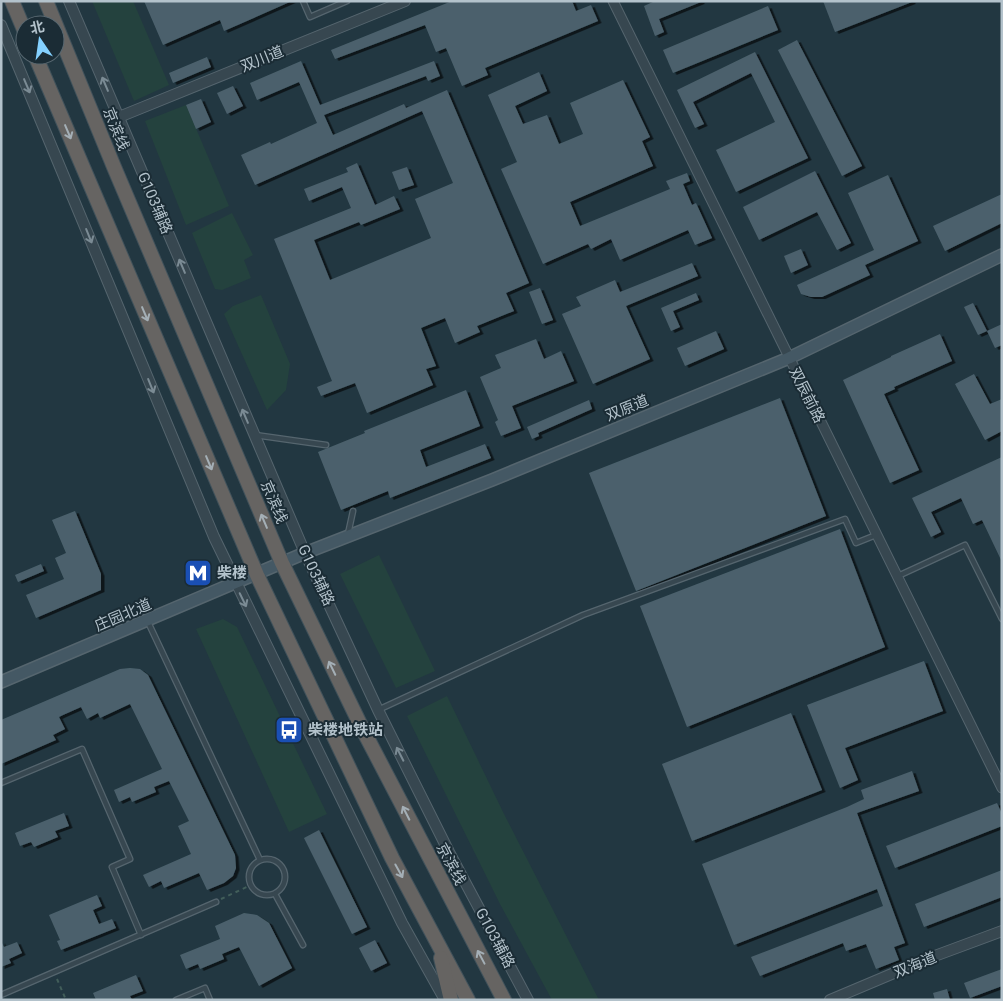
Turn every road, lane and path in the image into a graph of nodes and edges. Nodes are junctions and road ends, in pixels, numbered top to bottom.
1 (12, 1) edge
2 (46, 1) edge
3 (69, 1) edge
4 (303, 1) edge
5 (348, 1) edge
6 (405, 1) edge
7 (613, 1) edge
8 (18, 15) edge
9 (1, 25) edge
10 (39, 65) edge
11 (119, 117) junction
12 (1002, 255) edge
13 (789, 358) junction
14 (253, 434) junction
15 (326, 445) dead end
16 (353, 511) dead end
17 (877, 534) junction
18 (348, 536) junction
19 (305, 553) junction
20 (282, 563) junction
21 (257, 574) junction
22 (898, 576) junction
23 (236, 584) junction
24 (1002, 619) edge
25 (147, 621) junction
26 (1, 682) edge
27 (378, 710) junction
28 (1, 783) edge
29 (1002, 788) edge
30 (260, 860) junction
31 (250, 885) junction
32 (275, 894) junction
33 (216, 902) joint
34 (1002, 931) edge
35 (141, 935) junction
36 (436, 938) junction
37 (303, 945) dead end
38 (55, 972) junction
39 (1, 995) edge
40 (504, 998) edge
41 (66, 1000) edge
42 (176, 1000) edge
43 (210, 1000) edge
44 (445, 1000) edge
45 (451, 1000) edge
46 (468, 1000) edge
47 (528, 1000) edge
48 (830, 1000) edge

1 - 8 highway
20 -> 2 highway, 京滨线
11 -> 3 street, G103辅路
4 - 5 lane
6 - 11 street, 双川道
7 - 13 street, 双辰前路
9 -> 23 street
10 -> 21 highway
14 -> 11 street, G103辅路
12 - 13 main road, 双原道
13 - 17 street, 双辰前路
13 - 18 main road, 双原道
14 - 15 lane
14 - 19 street, G103辅路
16 - 18 lane
17 - 22 street, 双辰前路
17 - 27 lane
18 - 19 main road, 双原道
19 - 20 main road, 双原道
19 - 27 street, G103辅路
20 - 21 main road, 双原道
40 -> 20 highway, 京滨线
21 - 23 main road, 庄园北道
21 -> 36 highway
22 - 24 lane
22 - 29 street, 双辰前路
23 - 25 main road, 庄园北道
23 -> 44 street
25 - 26 main road, 庄园北道
25 - 30 lane
47 -> 27 street, G103辅路
28 - 35 lane
30 - 31 lane
30 - 32 lane
31 - 32 lane
31 - 33 path
32 - 37 lane
33 - 35 lane
34 - 48 street, 双海道
35 - 38 lane
36 - 45 highway
36 - 46 highway
38 - 39 lane
38 - 41 path
42 - 43 lane

